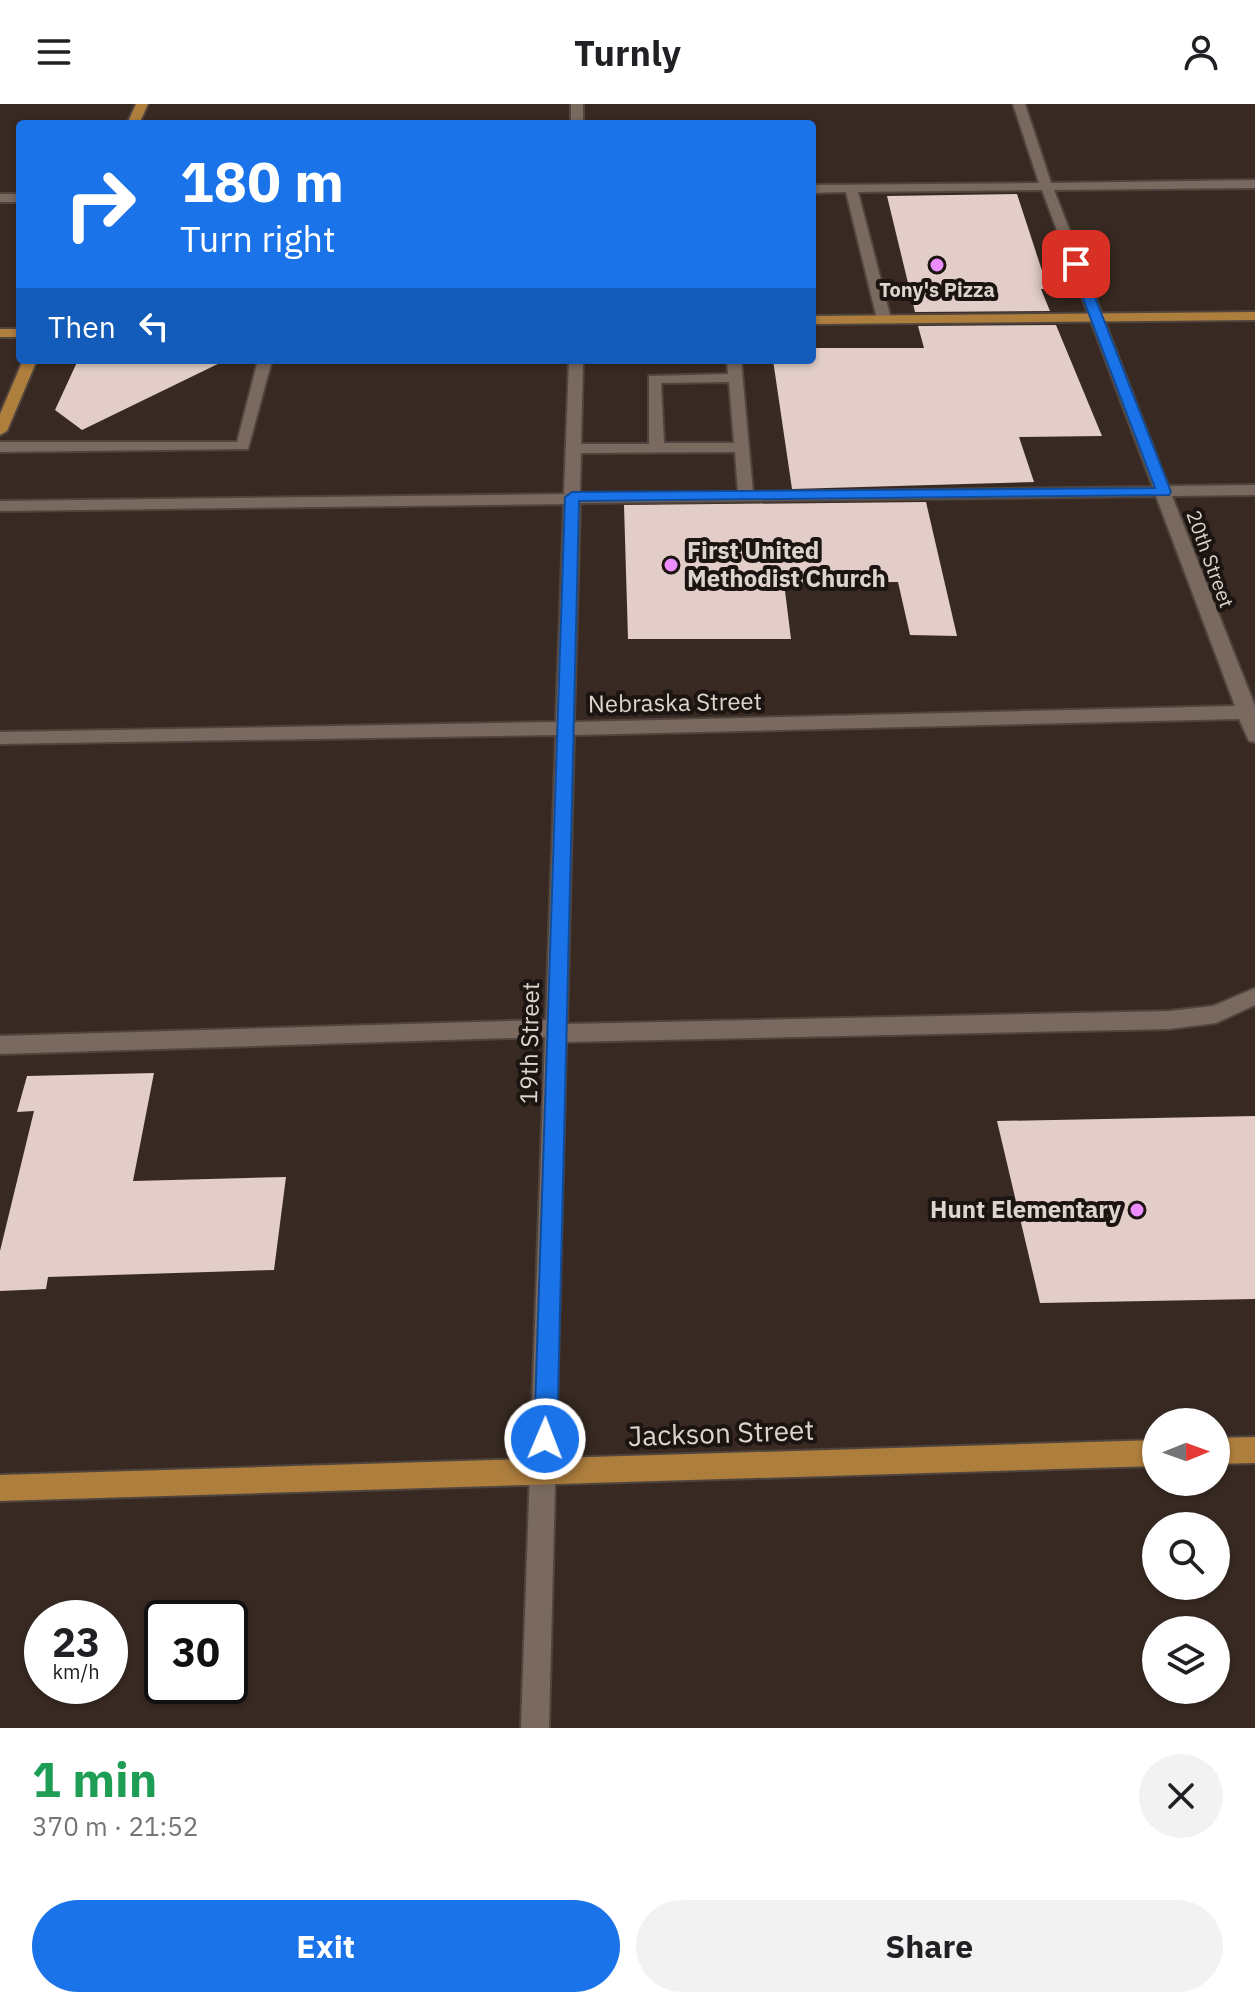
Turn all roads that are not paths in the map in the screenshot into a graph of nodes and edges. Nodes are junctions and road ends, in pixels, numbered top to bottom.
1 (1019, 104) edge
2 (1255, 184) edge
3 (1046, 185) junction
4 (851, 188) junction
5 (816, 189) edge
6 (1255, 316) edge
7 (1096, 317) junction
8 (884, 319) junction
9 (816, 320) edge
10 (28, 364) edge
11 (264, 364) edge
12 (576, 364) edge
13 (734, 364) edge
14 (735, 378) junction
15 (0, 431) edge
16 (0, 447) edge
17 (657, 447) junction
18 (742, 447) junction
19 (573, 449) junction
20 (1255, 490) edge
21 (1164, 492) junction
22 (746, 495) junction
23 (572, 497) junction
24 (0, 506) edge
25 (1250, 712) edge
26 (563, 730) junction
27 (1255, 736) edge
28 (0, 738) edge
29 (1255, 996) edge
30 (557, 1030) junction
31 (0, 1045) edge
32 (1255, 1450) edge
33 (1230, 1451) edge
34 (1142, 1453) edge
35 (545, 1470) junction
36 (0, 1488) edge
37 (535, 1728) edge

1 - 3 street, 20th Street
2 - 3 street
3 - 4 street
3 - 7 street, 20th Street
4 - 5 street
4 - 8 street
6 - 7 main road
7 - 8 main road
7 - 21 street, 20th Street
8 - 9 main road
10 - 15 main road
11 - 16 street
12 - 19 street, 19th Street
13 - 14 street
14 - 17 street
14 - 18 street
17 - 18 street
17 - 19 street
18 - 22 street
19 - 23 street, 19th Street
20 - 21 street
21 - 22 street
21 - 25 street, 20th Street
22 - 23 street
23 - 24 street
23 - 26 street, 19th Street
25 - 26 street, Nebraska Street
25 - 27 street, 20th Street
26 - 28 street, Nebraska Street
26 - 30 street, 19th Street
29 - 30 street
30 - 31 street
30 - 35 street, 19th Street
32 - 33 main road
34 - 35 main road, Jackson Street
35 - 36 main road, Jackson Street
35 - 37 street, 19th Street

